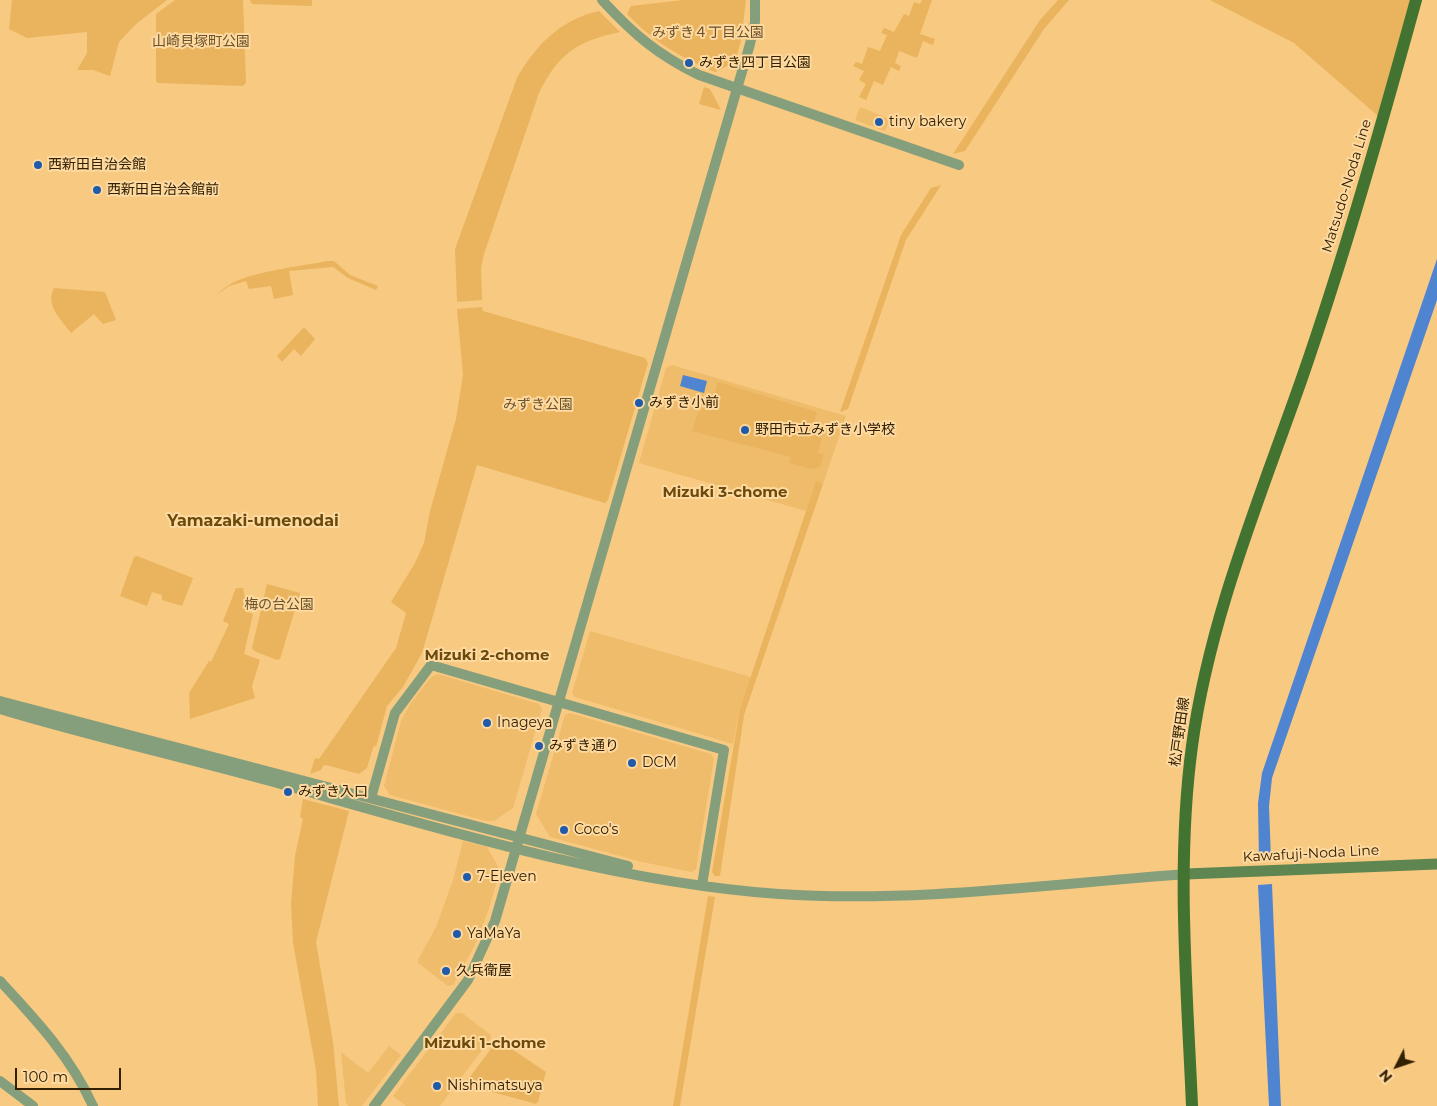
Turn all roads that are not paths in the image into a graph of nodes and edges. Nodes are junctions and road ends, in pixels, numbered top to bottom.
1 (602, 0) edge
2 (755, 0) edge
3 (1416, 0) edge
4 (737, 89) junction
5 (1378, 137) joint
6 (959, 165) dead end
7 (0, 701) edge
8 (559, 702) junction
9 (0, 709) edge
10 (371, 798) junction
11 (518, 842) junction
12 (1437, 864) edge
13 (1186, 874) junction
14 (702, 885) junction
15 (0, 981) edge
16 (0, 1081) edge
17 (33, 1106) edge
18 (94, 1106) edge
19 (374, 1106) edge
20 (1192, 1106) edge

1 - 4 street
2 - 4 street
3 - 5 main road, Matsudo-Noda Line
4 - 6 street
4 - 8 street
5 - 13 main road, 松戸野田線
7 - 10 street
8 - 10 street
8 - 11 street
8 - 14 street
9 - 11 street
10 - 11 street
11 - 14 street
11 - 19 street
12 - 13 main road, Kawafuji-Noda Line
13 - 14 street
13 - 20 main road, 松戸野田線
15 - 18 street
16 - 17 street

